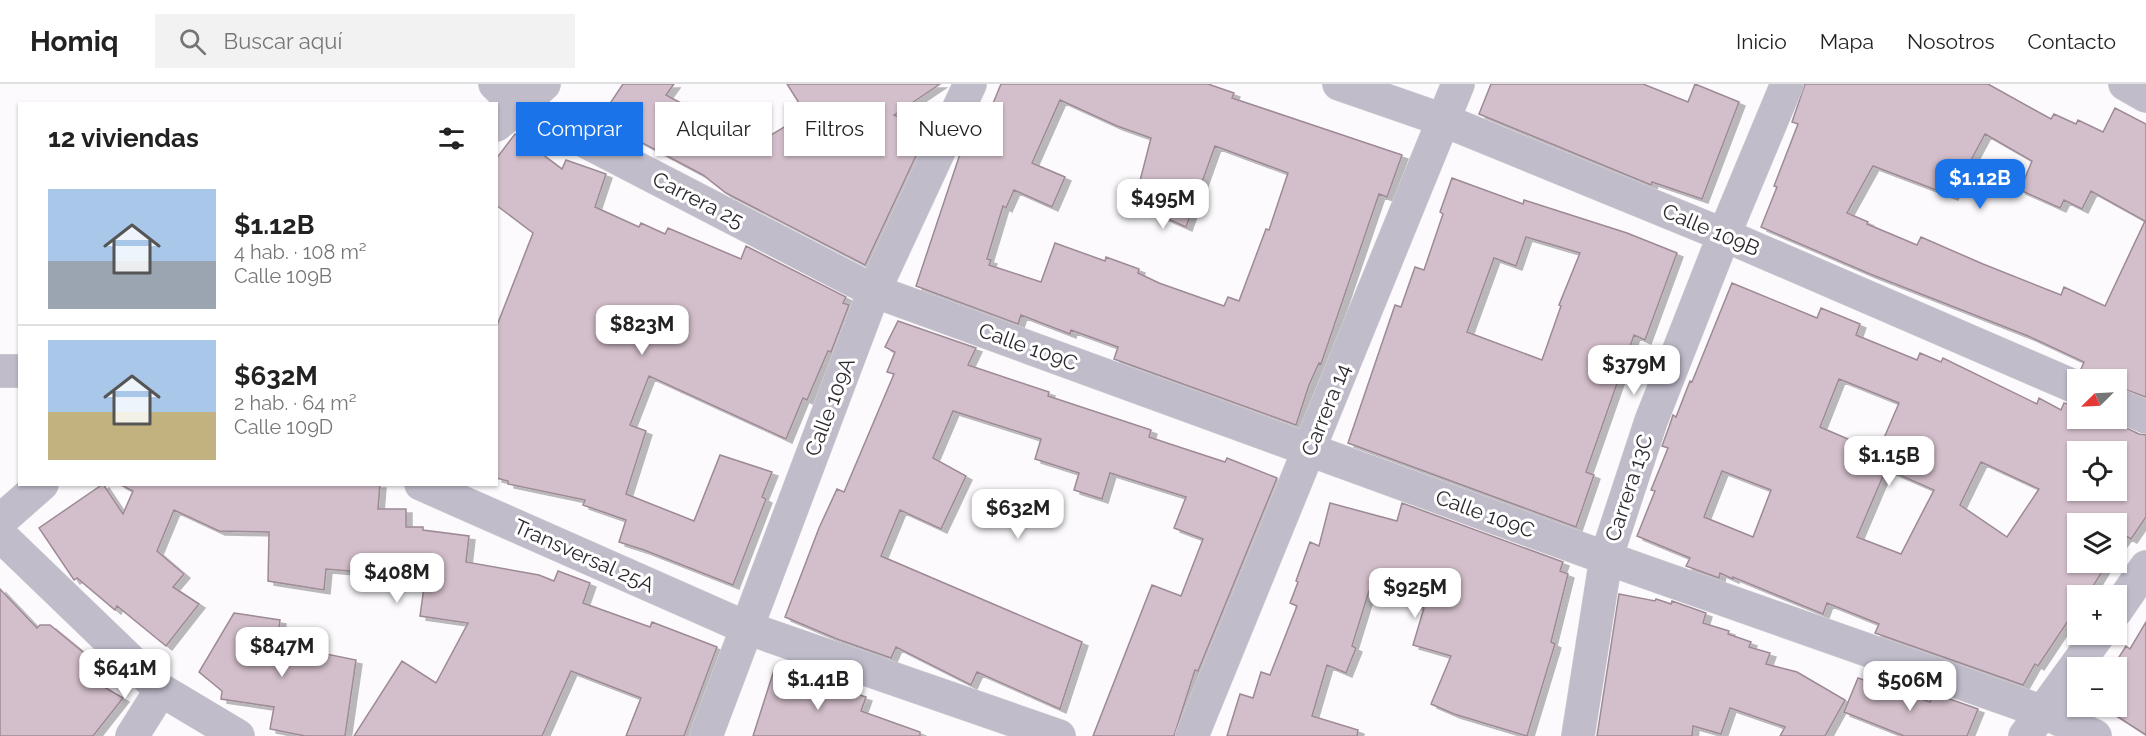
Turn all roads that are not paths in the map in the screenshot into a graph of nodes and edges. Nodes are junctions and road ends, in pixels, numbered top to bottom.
1 (495, 84) edge
2 (544, 84) edge
3 (970, 84) edge
4 (1340, 84) edge
5 (1458, 84) edge
6 (1787, 84) edge
7 (2125, 84) edge
8 (2146, 96) edge
9 (508, 116) edge
10 (1443, 120) junction
11 (1724, 235) junction
12 (874, 291) junction
13 (0, 371) edge
14 (18, 371) edge
15 (2067, 383) edge
16 (2127, 409) edge
17 (2146, 417) edge
18 (1310, 451) junction
19 (40, 486) edge
20 (427, 486) edge
21 (0, 521) edge
22 (0, 535) edge
23 (1606, 558) junction
24 (2146, 567) edge
25 (2127, 595) edge
26 (747, 628) junction
27 (2091, 645) edge
28 (160, 690) junction
29 (2034, 724) edge
30 (132, 736) edge
31 (238, 736) edge
32 (706, 736) edge
33 (1059, 736) edge
34 (1192, 736) edge
35 (1578, 736) edge
36 (2095, 736) edge

1 - 9 street, Carrera 25
2 - 9 street
3 - 12 street, Calle 109A
4 - 10 street, Calle 109B
5 - 10 street, Carrera 14
6 - 11 street, Carrera 13C
7 - 8 street
9 - 12 street, Carrera 25
10 - 11 street, Calle 109B
10 - 18 street, Carrera 14
11 - 15 street, Calle 109B
11 - 23 street, Carrera 13C
12 - 18 street, Calle 109C
12 - 26 street, Calle 109A
13 - 14 street
16 - 17 street
18 - 23 street, Calle 109C
18 - 34 street, Carrera 14
19 - 21 street
20 - 26 street, Transversal 25A
22 - 28 street
23 - 29 street, Calle 109C
23 - 35 street, Carrera 13C
24 - 25 street
26 - 32 street, Calle 109A
26 - 33 street, Transversal 25A
27 - 29 street
28 - 30 street
28 - 31 street
29 - 36 street, Calle 109C

